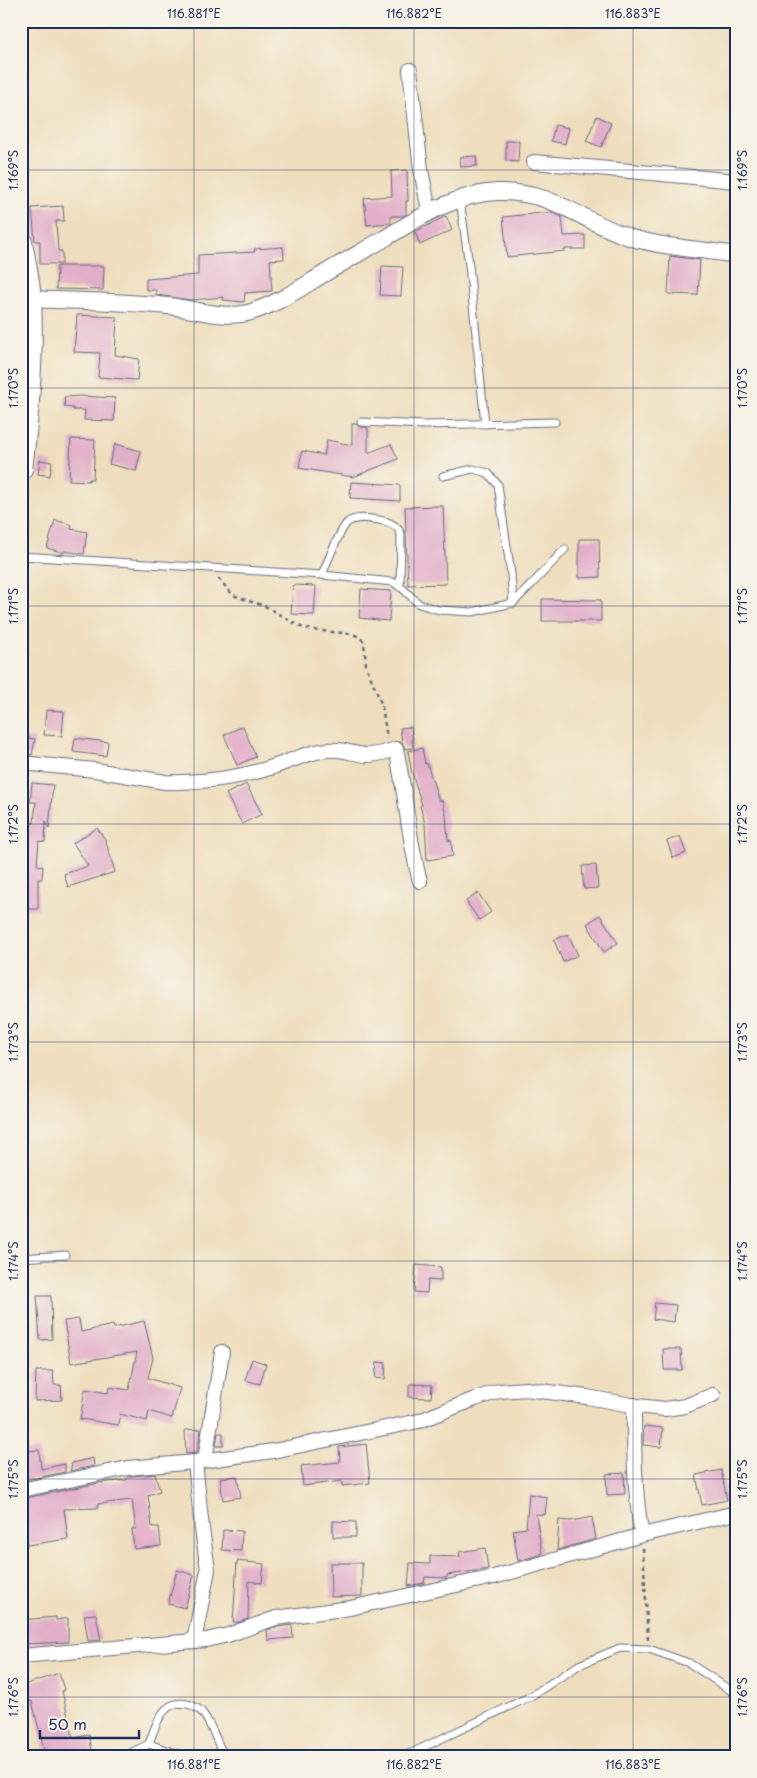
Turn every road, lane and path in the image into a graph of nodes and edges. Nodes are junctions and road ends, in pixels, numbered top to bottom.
1 (410, 70) dead end
2 (534, 162) dead end
3 (736, 181) edge
4 (460, 199) junction
5 (429, 211) junction
6 (21, 242) edge
7 (736, 255) edge
8 (30, 299) junction
9 (361, 422) dead end
10 (555, 422) dead end
11 (485, 424) junction
12 (21, 469) edge
13 (444, 476) dead end
14 (565, 549) dead end
15 (21, 556) edge
16 (213, 568) junction
17 (322, 575) junction
18 (400, 587) junction
19 (513, 603) junction
20 (396, 749) junction
21 (21, 763) edge
22 (420, 881) dead end
23 (65, 1255) dead end
24 (21, 1258) edge
25 (222, 1352) dead end
26 (713, 1395) dead end
27 (634, 1405) junction
28 (200, 1461) junction
29 (21, 1490) edge
30 (736, 1513) edge
31 (642, 1535) junction
32 (194, 1641) junction
33 (649, 1649) junction
34 (21, 1656) edge
35 (736, 1694) edge
36 (149, 1744) junction
37 (122, 1757) edge
38 (187, 1757) edge
39 (224, 1757) edge
40 (403, 1757) edge

1 - 5 street
2 - 3 street
4 - 5 street
4 - 7 street
4 - 11 lane
5 - 8 street
6 - 8 highway
8 - 12 highway
9 - 11 lane
10 - 11 lane
13 - 19 lane
14 - 19 lane
15 - 16 lane
16 - 17 lane
16 - 20 path
17 - 18 lane
17 - 18 lane
18 - 19 lane
20 - 21 street
20 - 22 street
23 - 24 lane
25 - 28 street
26 - 27 street
27 - 28 street
27 - 31 street
28 - 29 street
28 - 32 street
30 - 31 street
31 - 32 street
31 - 33 path
32 - 34 street
33 - 35 lane
33 - 40 lane
36 - 37 lane
36 - 38 lane
36 - 39 lane

